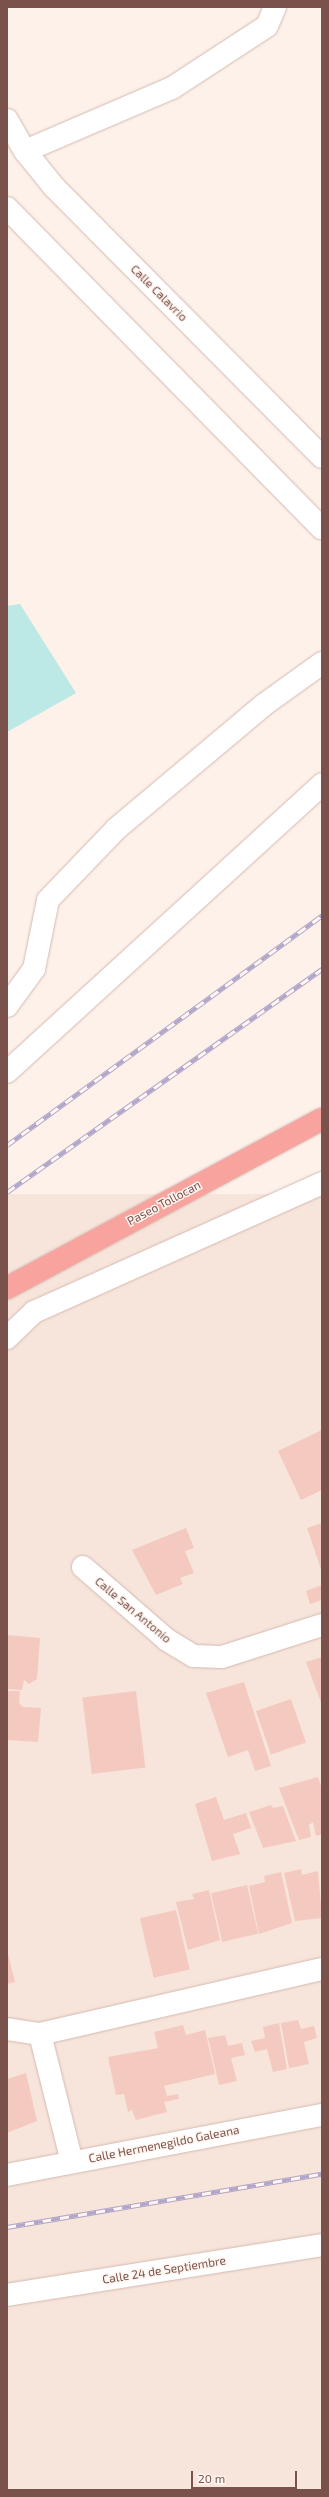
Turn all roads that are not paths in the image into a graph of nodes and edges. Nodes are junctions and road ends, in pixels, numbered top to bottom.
1 (276, 7) edge
2 (7, 120) edge
3 (24, 151) junction
4 (7, 208) edge
5 (322, 457) edge
6 (322, 528) edge
7 (322, 663) edge
8 (322, 784) edge
9 (7, 1006) edge
10 (7, 1072) edge
11 (322, 1119) edge
12 (322, 1183) edge
13 (7, 1288) edge
14 (7, 1338) edge
15 (83, 1567) dead end
16 (322, 1625) edge
17 (322, 1969) edge
18 (7, 2029) edge
19 (40, 2034) junction
20 (322, 2115) edge
21 (72, 2162) junction
22 (7, 2175) edge
23 (322, 2244) edge
24 (7, 2295) edge

1 - 3 street
2 - 3 street, Calle Calavrio
3 - 5 street, Calle Calavrio
4 - 6 street
7 - 9 street
8 - 10 street
11 - 13 highway, Paseo Tollocan
12 - 14 street
15 - 16 street, Calle San Antonio
17 - 19 street
18 - 19 street
19 - 21 street
20 - 21 street, Calle Hermenegildo Galeana
21 - 22 street, Calle Hermenegildo Galeana
23 - 24 street, Calle 24 de Septiembre

